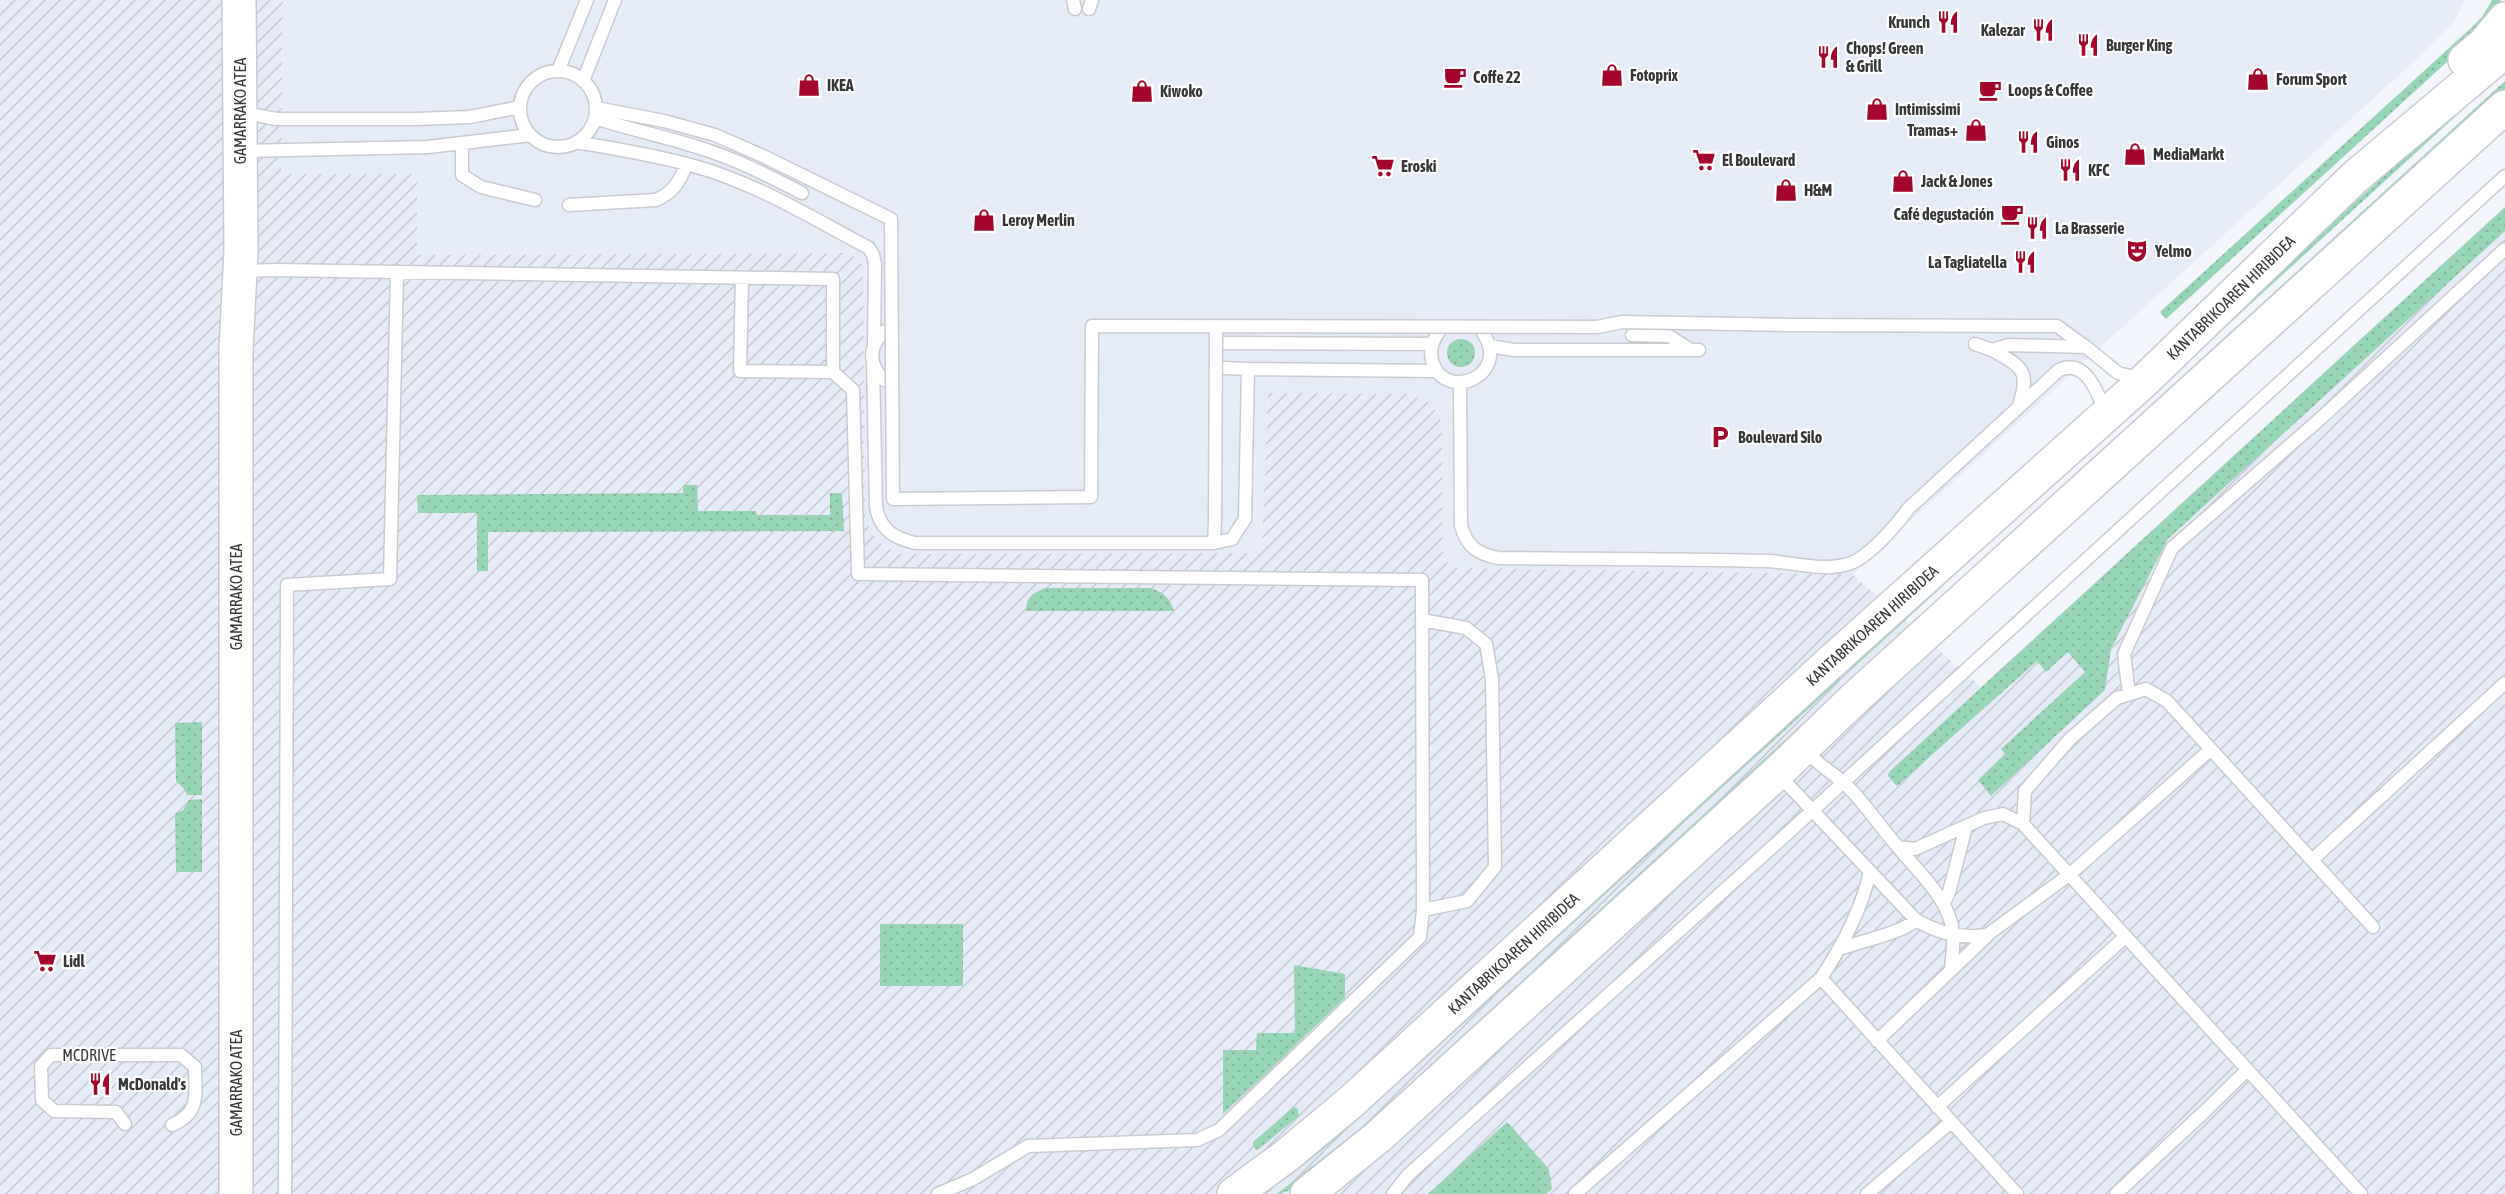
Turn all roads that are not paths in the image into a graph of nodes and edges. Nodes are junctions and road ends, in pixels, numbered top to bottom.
1 (239, 0) edge
2 (587, 0) edge
3 (615, 0) edge
4 (2505, 19) edge
5 (2505, 51) edge
6 (558, 71) junction
7 (583, 81) junction
8 (520, 107) junction
9 (2505, 107) edge
10 (240, 112) junction
11 (595, 113) junction
12 (530, 135) junction
13 (576, 142) junction
14 (462, 144) junction
15 (240, 151) junction
16 (687, 165) junction
17 (2505, 176) edge
18 (2355, 177) junction
19 (802, 193) dead end
20 (535, 200) dead end
21 (569, 205) dead end
22 (2505, 249) edge
23 (240, 271) junction
24 (397, 272) junction
25 (742, 278) junction
26 (1216, 326) junction
27 (885, 331) dead end
28 (1483, 333) dead end
29 (1632, 334) dead end
30 (1223, 343) dead end
31 (874, 344) junction
32 (1975, 344) dead end
33 (1490, 346) junction
34 (2086, 347) junction
35 (1992, 350) junction
36 (873, 365) junction
37 (1223, 368) dead end
38 (1248, 369) junction
39 (1437, 371) junction
40 (833, 372) junction
41 (884, 380) dead end
42 (2145, 380) junction
43 (1460, 383) junction
44 (2018, 409) junction
45 (2106, 415) junction
46 (1214, 543) junction
47 (1422, 620) junction
48 (2505, 683) edge
49 (2129, 694) junction
50 (1803, 747) junction
51 (2211, 749) junction
52 (1777, 773) junction
53 (1842, 781) junction
54 (1811, 811) junction
55 (2024, 824) junction
56 (1966, 827) junction
57 (1898, 847) junction
58 (2312, 860) junction
59 (1870, 872) junction
60 (2069, 874) junction
61 (1944, 903) junction
62 (1423, 910) junction
63 (1916, 920) junction
64 (2373, 927) dead end
65 (1953, 934) junction
66 (1987, 935) junction
67 (2125, 937) junction
68 (1839, 950) junction
69 (1951, 970) junction
70 (1821, 978) junction
71 (1878, 1041) junction
72 (2247, 1070) junction
73 (1937, 1107) junction
74 (1950, 1122) junction
75 (125, 1124) dead end
76 (172, 1125) dead end
77 (236, 1194) edge
78 (285, 1194) edge
79 (938, 1194) edge
80 (1234, 1194) edge
81 (1307, 1194) edge
82 (1393, 1194) edge
83 (1575, 1194) edge
84 (1867, 1194) edge
85 (2017, 1194) edge
86 (2116, 1194) edge
87 (2361, 1194) edge

1 - 10 main road, GAMARRAKO ATEA
2 - 6 lane
3 - 7 lane
4 - 18 main road
5 - 18 main road, KANTABRIKOAREN HIRIBIDEA
6 - 7 lane
6 - 8 lane
7 - 11 lane
8 - 10 lane
8 - 12 lane
9 - 50 main road
10 - 15 main road, GAMARRAKO ATEA
11 - 13 lane
11 - 19 lane
11 - 26 lane, bridge
12 - 13 lane
12 - 14 lane
13 - 16 lane
14 - 15 lane
14 - 20 lane
15 - 23 main road, GAMARRAKO ATEA
16 - 21 lane
16 - 31 lane
17 - 53 lane
18 - 42 main road, KANTABRIKOAREN HIRIBIDEA
22 - 49 lane
23 - 24 lane
23 - 77 main road, GAMARRAKO ATEA
24 - 25 lane
24 - 78 lane
25 - 40 lane
25 - 40 lane
26 - 34 lane, bridge
26 - 46 lane, bridge
27 - 31 lane
28 - 33 lane
29 - 33 lane
30 - 39 lane
31 - 36 lane
32 - 35 lane
33 - 43 lane
34 - 35 lane
34 - 42 lane
35 - 44 lane
36 - 41 lane
36 - 46 lane
37 - 38 lane
38 - 39 lane
38 - 46 lane
39 - 43 lane
40 - 47 lane
42 - 45 main road, KANTABRIKOAREN HIRIBIDEA
43 - 44 lane
44 - 45 lane
45 - 80 main road, KANTABRIKOAREN HIRIBIDEA
47 - 62 lane
47 - 62 lane
48 - 58 lane
49 - 51 lane
49 - 55 lane
50 - 52 main road
50 - 53 lane
51 - 58 lane
51 - 60 lane
52 - 54 lane
52 - 81 main road
53 - 54 lane
53 - 57 lane
54 - 59 lane
54 - 82 lane
55 - 56 lane
55 - 60 lane
56 - 57 lane
56 - 61 lane
57 - 61 lane
58 - 64 lane
59 - 63 lane
59 - 68 lane
60 - 66 lane
60 - 67 lane
61 - 65 lane
62 - 79 lane
63 - 65 lane
63 - 68 lane
65 - 66 lane
65 - 69 lane
66 - 69 lane
67 - 72 lane
67 - 73 lane
68 - 70 lane
69 - 71 lane
70 - 71 lane
70 - 83 lane
71 - 73 lane
72 - 86 lane
72 - 87 lane
73 - 74 lane
74 - 84 lane
74 - 85 lane
75 - 76 lane, MCDRIVE

